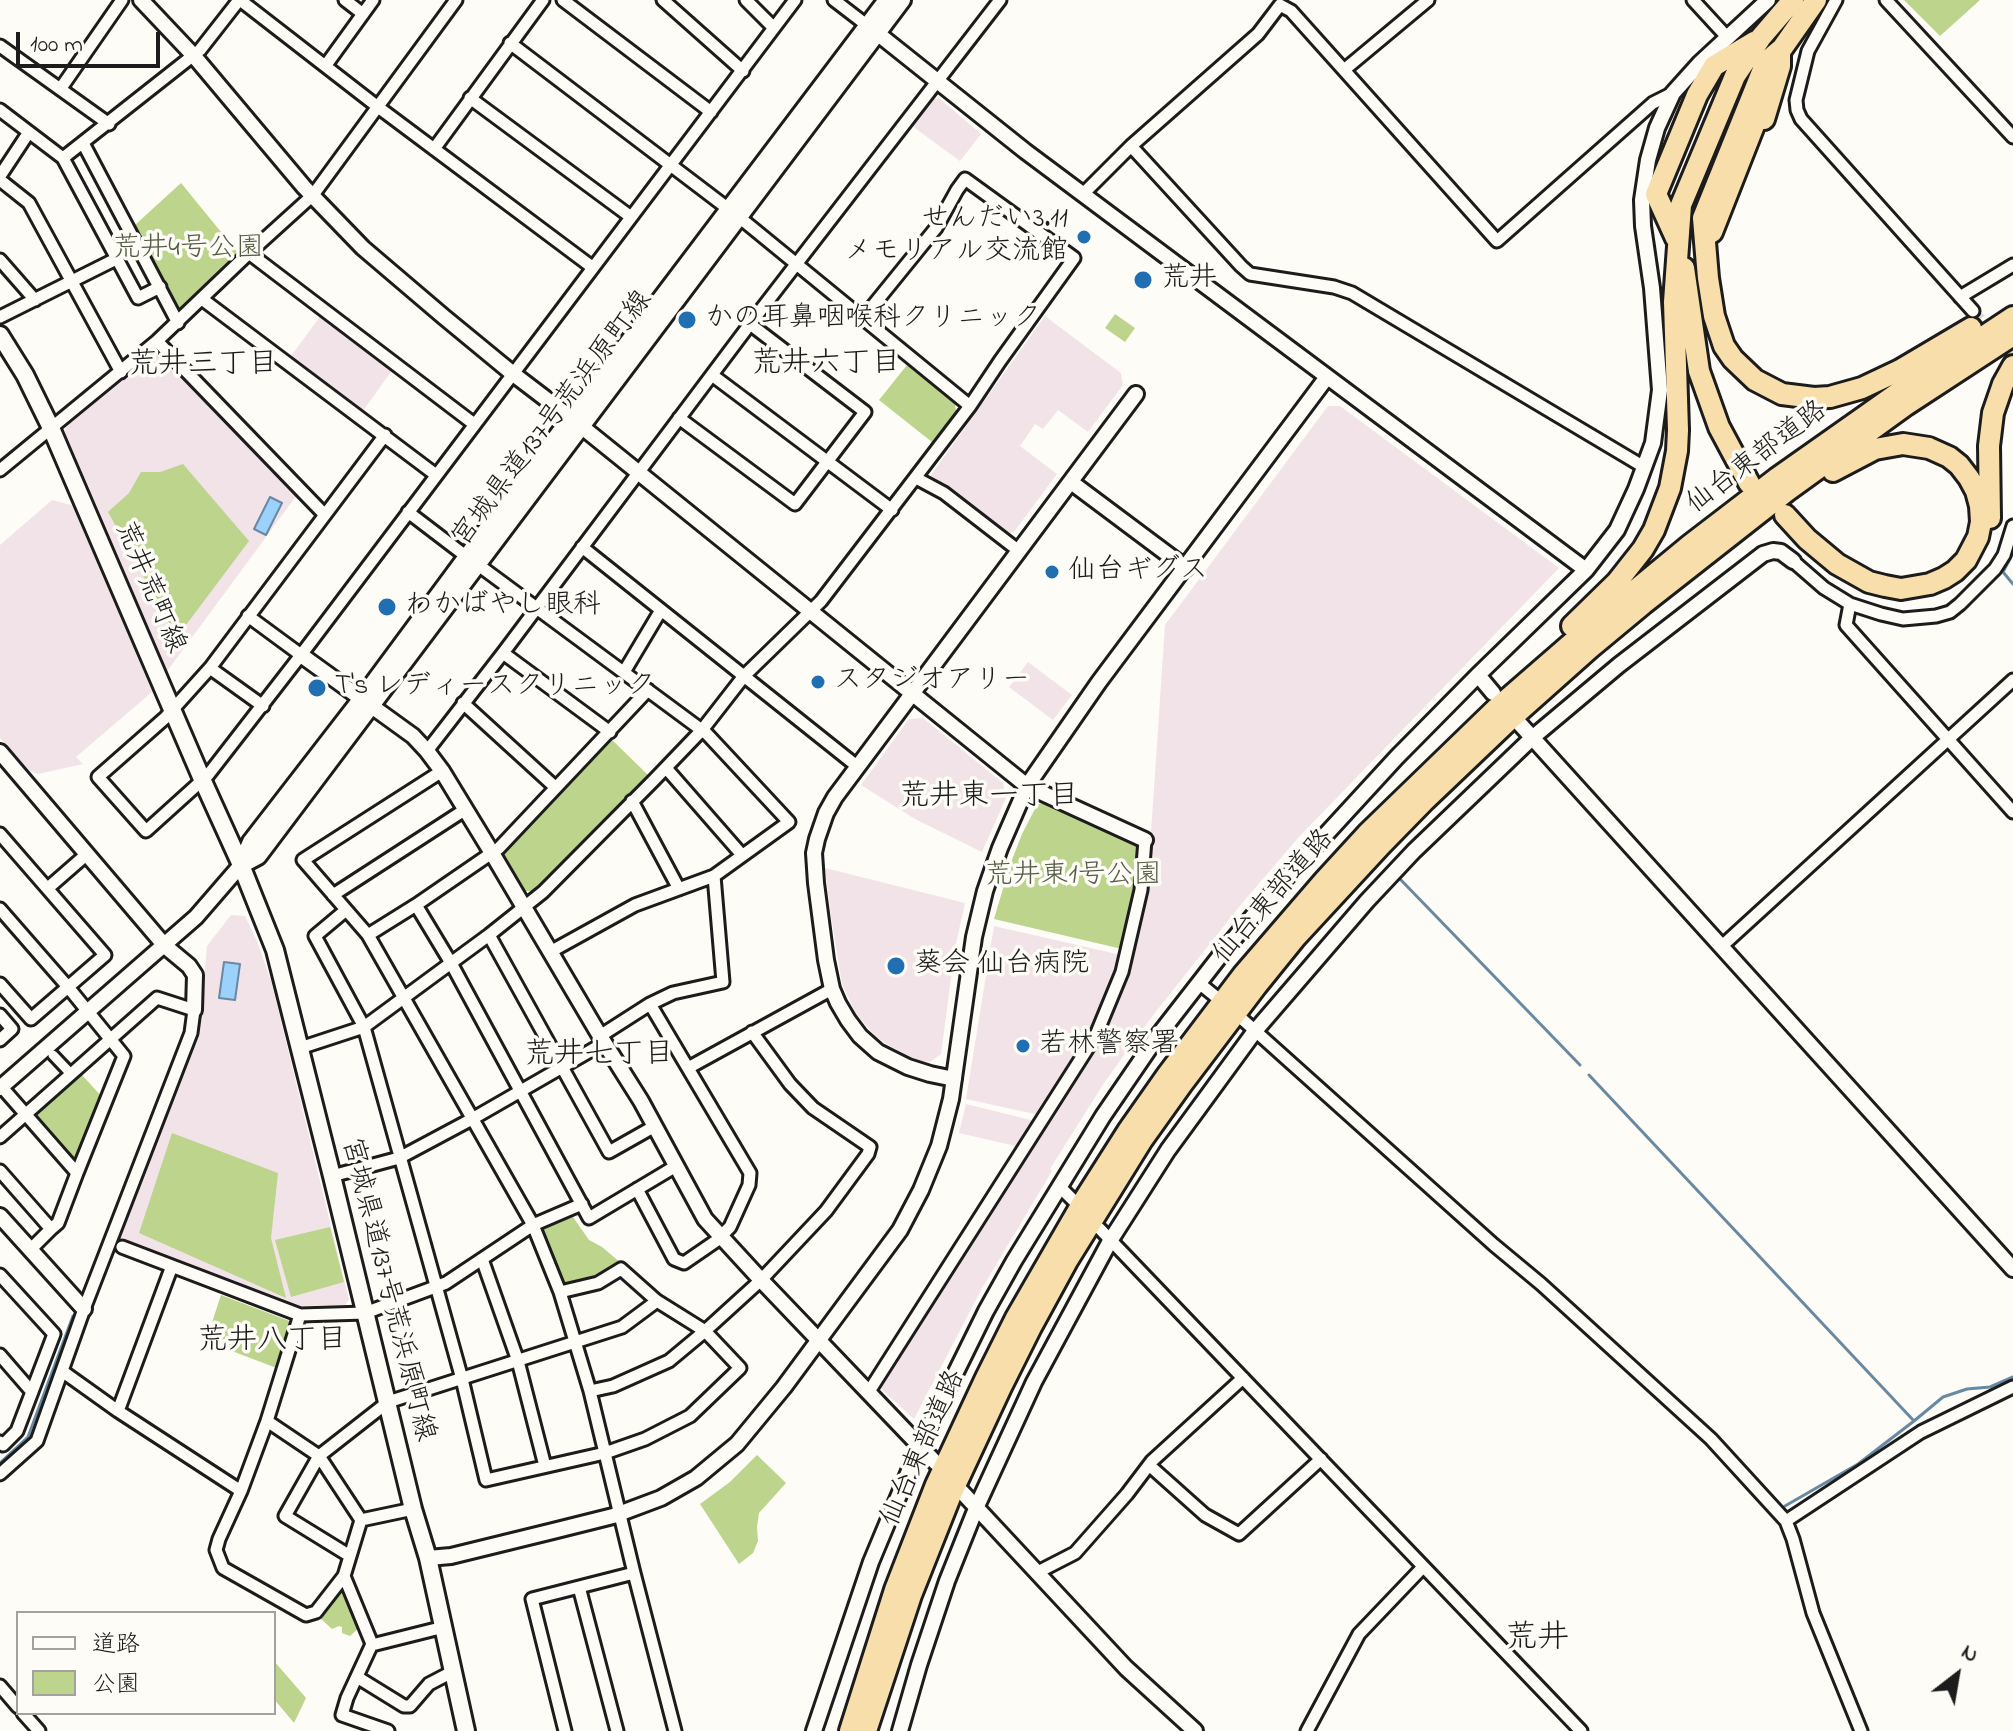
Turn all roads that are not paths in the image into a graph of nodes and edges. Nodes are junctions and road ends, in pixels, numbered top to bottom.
1 (122, 0) edge
2 (141, 0) edge
3 (240, 0) edge
4 (345, 0) edge
5 (373, 0) edge
6 (456, 0) edge
7 (543, 0) edge
8 (563, 0) edge
9 (663, 0) edge
10 (746, 0) edge
11 (795, 0) edge
12 (834, 0) edge
13 (887, 0) edge
14 (902, 0) edge
15 (1000, 0) edge
16 (1428, 0) edge
17 (1693, 0) edge
18 (1768, 0) edge
19 (1793, 0) edge
20 (1816, 0) edge
21 (1836, 0) edge
22 (1886, 0) edge
23 (363, 14) junction
24 (773, 27) junction
25 (872, 29) junction
26 (1727, 37) junction
27 (1760, 39) junction
28 (510, 43) junction
29 (0, 46) edge
30 (1780, 50) junction
31 (194, 56) junction
32 (326, 65) junction
33 (1344, 70) junction
34 (743, 71) junction
35 (938, 80) junction
36 (61, 88) junction
37 (1673, 93) junction
38 (470, 98) junction
39 (378, 107) junction
40 (0, 110) edge
41 (711, 112) junction
42 (109, 124) junction
43 (29, 132) junction
44 (2013, 137) edge
45 (83, 143) junction
46 (1131, 146) junction
47 (434, 149) junction
48 (63, 158) junction
49 (671, 164) junction
50 (0, 178) edge
51 (1083, 194) junction
52 (1656, 194) junction
53 (313, 195) junction
54 (734, 214) junction
55 (631, 217) junction
56 (1707, 218) junction
57 (1678, 242) junction
58 (1706, 251) junction
59 (249, 253) junction
60 (118, 258) junction
61 (0, 260) edge
62 (796, 264) junction
63 (2013, 265) edge
64 (592, 267) junction
65 (72, 282) junction
66 (1692, 282) junction
67 (160, 287) junction
68 (1960, 297) junction
69 (202, 299) junction
70 (35, 300) junction
71 (2013, 304) edge
72 (1973, 311) tunnel mouth
73 (0, 317) edge
74 (2013, 317) edge
75 (863, 318) junction
76 (178, 323) junction
77 (750, 324) junction
78 (0, 335) edge
79 (2013, 335) edge
80 (157, 341) junction
81 (2013, 366) edge
82 (121, 372) junction
83 (512, 373) junction
84 (712, 375) junction
85 (1327, 377) junction
86 (1136, 394) dead end
87 (970, 406) junction
88 (679, 418) junction
89 (576, 422) junction
90 (474, 424) junction
91 (51, 428) junction
92 (385, 435) junction
93 (828, 461) junction
94 (1644, 467) junction
95 (0, 470) edge
96 (638, 472) junction
97 (436, 475) junction
98 (916, 478) junction
99 (1753, 480) dead end
100 (1071, 482) junction
101 (892, 510) junction
102 (408, 512) junction
103 (324, 514) junction
104 (2013, 526) edge
105 (582, 547) junction
106 (1019, 551) junction
107 (2009, 554) edge
108 (472, 560) junction
109 (1793, 561) joint
110 (1186, 568) junction
111 (1586, 570) junction
112 (1643, 604) junction
113 (1850, 604) junction
114 (537, 608) junction
115 (661, 610) junction
116 (810, 611) junction
117 (248, 616) junction
118 (503, 653) junction
119 (301, 655) junction
120 (210, 668) junction
121 (624, 672) junction
122 (1478, 675) junction
123 (744, 676) junction
124 (2013, 680) edge
125 (648, 690) junction
126 (1493, 693) dead end
127 (912, 694) junction
128 (366, 703) junction
129 (463, 703) junction
130 (263, 706) junction
131 (172, 710) junction
132 (1520, 724) dead end
133 (702, 730) junction
134 (610, 732) junction
135 (1532, 738) junction
136 (1947, 739) junction
137 (427, 751) junction
138 (0, 752) edge
139 (858, 767) junction
140 (666, 768) junction
141 (442, 771) junction
142 (202, 779) junction
143 (1027, 786) junction
144 (555, 787) junction
145 (1413, 789) junction
146 (632, 801) junction
147 (466, 809) junction
148 (2013, 812) edge
149 (0, 834) edge
150 (1145, 840) joint
151 (492, 853) junction
152 (87, 854) junction
153 (742, 855) junction
154 (241, 865) junction
155 (714, 876) junction
156 (48, 888) junction
157 (679, 889) junction
158 (333, 895) junction
159 (416, 905) junction
160 (525, 906) junction
161 (0, 909) edge
162 (346, 910) junction
163 (368, 935) junction
164 (489, 935) junction
165 (165, 946) junction
166 (1722, 946) junction
167 (550, 952) junction
168 (451, 963) junction
169 (1199, 983) junction
170 (0, 984) edge
171 (68, 987) junction
172 (832, 989) junction
173 (1215, 996) dead end
174 (403, 998) junction
175 (650, 1004) junction
176 (194, 1010) junction
177 (88, 1012) junction
178 (0, 1015) edge
179 (1242, 1019) dead end
180 (364, 1027) junction
181 (1255, 1031) junction
182 (752, 1032) junction
183 (110, 1039) junction
184 (602, 1039) junction
185 (0, 1040) edge
186 (300, 1048) junction
187 (53, 1055) dead end
188 (563, 1067) junction
189 (688, 1068) junction
190 (71, 1074) junction
191 (954, 1079) junction
192 (1, 1086) edge
193 (520, 1092) junction
194 (25, 1114) junction
195 (472, 1119) junction
196 (655, 1126) junction
197 (0, 1137) edge
198 (399, 1158) junction
199 (676, 1166) junction
200 (0, 1171) edge
201 (77, 1173) junction
202 (332, 1176) junction
203 (1059, 1186) junction
204 (637, 1189) junction
205 (1073, 1200) dead end
206 (582, 1204) junction
207 (0, 1216) edge
208 (533, 1225) junction
209 (1099, 1228) dead end
210 (51, 1229) junction
211 (720, 1237) junction
212 (1110, 1241) junction
213 (122, 1247) dead end
214 (30, 1250) junction
215 (482, 1259) junction
216 (172, 1266) junction
217 (2013, 1269) edge
218 (0, 1275) edge
219 (761, 1280) junction
220 (435, 1287) junction
221 (560, 1292) junction
222 (657, 1301) junction
223 (84, 1309) junction
224 (365, 1313) junction
225 (300, 1315) junction
226 (705, 1331) junction
227 (818, 1339) junction
228 (575, 1342) junction
229 (0, 1355) edge
230 (518, 1361) junction
231 (62, 1371) junction
232 (1243, 1378) junction
233 (462, 1379) junction
234 (2013, 1387) edge
235 (590, 1391) junction
236 (32, 1392) junction
237 (868, 1393) junction
238 (388, 1402) junction
239 (118, 1411) junction
240 (267, 1421) junction
241 (0, 1442) edge
242 (919, 1447) junction
243 (605, 1453) junction
244 (319, 1456) junction
245 (1321, 1459) junction
246 (936, 1463) dead end
247 (1149, 1465) junction
248 (545, 1466) junction
249 (0, 1474) edge
250 (241, 1491) junction
251 (962, 1492) dead end
252 (977, 1506) junction
253 (413, 1509) junction
254 (621, 1513) junction
255 (361, 1520) junction
256 (1786, 1521) junction
257 (350, 1556) junction
258 (428, 1558) junction
259 (1423, 1567) junction
260 (1038, 1572) junction
261 (634, 1573) junction
262 (344, 1576) junction
263 (579, 1587) junction
264 (444, 1627) junction
265 (372, 1644) junction
266 (452, 1672) junction
267 (357, 1677) junction
268 (0, 1686) edge
269 (16, 1705) edge
270 (25, 1715) edge
271 (39, 1731) edge
272 (388, 1731) edge
273 (466, 1731) edge
274 (565, 1731) edge
275 (617, 1731) edge
276 (675, 1731) edge
277 (814, 1731) edge
278 (850, 1731) edge
279 (866, 1731) edge
280 (900, 1731) edge
281 (1195, 1731) edge
282 (1307, 1731) edge
283 (1581, 1731) edge
284 (1861, 1731) edge

1 - 36 street
2 - 31 street
3 - 31 street
3 - 32 street
4 - 23 street
5 - 23 street
6 - 39 street
7 - 28 street
8 - 41 street
9 - 34 street
10 - 24 street
11 - 24 street
12 - 25 street
13 - 25 main road, 宮城県道137号荒浜原町線
14 - 25 main road, 宮城県道137号荒浜原町線
15 - 35 street
16 - 33 street
17 - 26 street
18 - 26 street
19 - 27 highway
20 - 30 highway
21 - 68 street
22 - 44 street
23 - 32 street
24 - 34 street
25 - 35 street
25 - 54 main road, 宮城県道137号荒浜原町線
26 - 37 street
27 - 52 highway
27 - 56 highway
27 - 57 highway
28 - 38 street
28 - 49 street
29 - 36 street
30 - 56 highway
30 - 58 highway
31 - 42 street
31 - 53 street
32 - 39 street
33 - 37 street
33 - 46 street
34 - 41 street
35 - 51 street
35 - 62 street
36 - 42 street
37 - 94 street
38 - 47 street
38 - 55 street
39 - 47 street
39 - 53 street
40 - 43 street
41 - 49 street
42 - 45 street
43 - 48 street
43 - 50 street
45 - 48 street
45 - 67 street
46 - 51 street
46 - 94 street
47 - 64 street
48 - 60 street
49 - 54 street
49 - 55 street
50 - 65 street
51 - 85 street
52 - 57 highway
52 - 66 highway
53 - 59 street
53 - 83 street
54 - 62 street
54 - 89 main road, 宮城県道137号荒浜原町線
55 - 64 street
56 - 57 highway
56 - 58 highway
56 - 66 highway
56 - 66 highway
57 - 66 highway
58 - 66 highway
59 - 69 street
59 - 90 street
60 - 65 street
60 - 67 street
61 - 70 street
62 - 75 street
62 - 77 street
63 - 68 street
64 - 83 street
65 - 70 street
65 - 82 street
66 - 71 highway
66 - 99 highway
66 - 145 highway
67 - 76 street
68 - 72 street
69 - 76 street
69 - 92 street
70 - 73 street
74 - 145 highway, 仙台東部道路
75 - 87 street
75 - 87 street
76 - 80 street
77 - 84 street
77 - 93 street
78 - 91 main road, 荒井荒町線
79 - 112 highway, 仙台東部道路
80 - 82 street
80 - 103 street
81 - 112 highway
82 - 91 street
83 - 89 street
83 - 90 street
84 - 88 street
84 - 93 street
85 - 110 street
85 - 111 street
86 - 100 street
87 - 98 street
88 - 93 street
88 - 96 street
89 - 96 street
89 - 108 main road, 宮城県道137号荒浜原町線
90 - 97 street
91 - 95 street
91 - 131 main road, 荒井荒町線
92 - 97 street
92 - 103 street
93 - 101 street
94 - 111 street
96 - 105 street
96 - 116 street
97 - 102 street
98 - 101 street
98 - 106 street
100 - 106 street
100 - 110 street
101 - 116 street
102 - 108 street
102 - 119 street
103 - 117 street
104 - 107 street
105 - 114 street
105 - 115 street
106 - 127 street
107 - 113 street
108 - 114 street
108 - 128 main road, 宮城県道137号荒浜原町線
109 - 113 street
109 - 135 street
110 - 143 street
111 - 122 street
112 - 279 highway, 仙台東部道路
113 - 136 street
114 - 118 street
114 - 121 street
115 - 121 street
115 - 123 street
116 - 123 street
116 - 127 street
117 - 119 street
117 - 120 street
118 - 129 street
118 - 134 street
119 - 128 street
119 - 130 street
120 - 130 street
120 - 131 street
121 - 125 street
122 - 126 street
122 - 169 street
123 - 133 street
123 - 139 street
124 - 136 street
125 - 133 street
125 - 134 street
127 - 139 street
127 - 143 street
128 - 137 street
128 - 154 main road, 宮城県道137号荒浜原町線
129 - 137 street
129 - 144 street
130 - 142 street
131 - 142 main road, 荒井荒町線
131 - 142 street
132 - 135 street
133 - 140 street
133 - 153 street
134 - 144 street
135 - 166 street
135 - 181 street
136 - 148 street
136 - 166 street
137 - 141 street
138 - 152 street
139 - 172 street
140 - 146 street
140 - 153 street
141 - 147 street
141 - 158 street
142 - 154 main road, 荒井荒町線
143 - 150 street
143 - 191 street
144 - 151 street
145 - 278 highway, 仙台東部道路
146 - 157 street
146 - 160 street
147 - 151 street
147 - 158 street
149 - 156 street
150 - 237 street
151 - 159 street
151 - 160 street
152 - 156 street
152 - 165 street
153 - 155 street
154 - 165 street
154 - 186 main road, 宮城県道137号荒浜原町線
155 - 157 street
155 - 175 street
156 - 171 street
157 - 167 street
158 - 162 street
159 - 163 street
159 - 168 street
160 - 164 street
160 - 167 street
161 - 171 street
162 - 163 street
162 - 180 street
163 - 174 street
164 - 168 street
164 - 188 street
165 - 176 street
165 - 177 street
166 - 217 street
167 - 184 street
168 - 174 street
168 - 193 street
169 - 173 street
169 - 203 street
170 - 171 street
171 - 177 street
172 - 182 street
172 - 191 street
174 - 180 street
174 - 195 street
175 - 184 street
175 - 189 street
176 - 183 street
176 - 223 street
177 - 183 street
177 - 192 street
178 - 185 street
179 - 181 street
180 - 186 street
180 - 198 street
181 - 212 street
181 - 256 street
182 - 189 street
182 - 219 street
183 - 190 street
183 - 201 street
184 - 188 street
184 - 196 street
186 - 202 main road, 宮城県道137号荒浜原町線
187 - 190 street
188 - 193 street
188 - 196 street
189 - 211 street
190 - 194 street
191 - 227 street
192 - 194 street
193 - 195 street
193 - 206 street
194 - 197 street
194 - 201 street
195 - 198 street
195 - 208 street
196 - 199 street
198 - 202 street
198 - 220 street
199 - 204 street
199 - 211 street
200 - 210 street
201 - 210 street
202 - 224 main road, 宮城県道137号荒浜原町線
203 - 205 street
203 - 242 street
204 - 206 street
204 - 211 street
206 - 208 street
207 - 214 street
208 - 215 street
208 - 221 street
209 - 212 street
210 - 214 street
211 - 219 street
212 - 232 street
212 - 252 street
213 - 216 street
214 - 223 street
215 - 220 street
215 - 230 street
216 - 225 street
216 - 239 street
218 - 236 street
219 - 226 street
219 - 227 street
220 - 224 street
220 - 233 street
221 - 222 street
221 - 228 street
222 - 226 street
222 - 228 street
223 - 231 street
224 - 225 street
224 - 238 main road, 宮城県道137号荒浜原町線
225 - 240 street
226 - 235 street
226 - 243 street
227 - 237 street
227 - 254 street
228 - 230 street
228 - 235 street
229 - 236 street
230 - 233 street
230 - 248 street
231 - 239 street
231 - 249 street
232 - 245 street
232 - 247 street
233 - 238 street
233 - 248 street
234 - 256 street
235 - 243 street
236 - 241 street
237 - 242 street
238 - 244 street
238 - 253 main road, 宮城県道137号荒浜原町線
239 - 250 street
240 - 244 street
240 - 250 street
242 - 246 street
242 - 277 street
243 - 248 street
243 - 254 street
244 - 255 street
244 - 257 street
245 - 247 street
245 - 259 street
247 - 260 street
250 - 262 street
251 - 252 street
252 - 260 street
252 - 280 street
253 - 255 street
253 - 258 main road, 宮城県道137号荒浜原町線
254 - 258 street
254 - 261 street
255 - 257 street
256 - 284 street
257 - 262 street
258 - 264 main road, 宮城県道137号荒浜原町線
259 - 282 street
259 - 283 street
260 - 281 street
261 - 263 street
261 - 276 street
262 - 265 street
263 - 274 street
263 - 275 street
264 - 265 street
264 - 266 main road, 宮城県道137号荒浜原町線
265 - 267 street
266 - 267 street
266 - 273 main road, 宮城県道137号荒浜原町線
267 - 272 street
268 - 269 street
270 - 271 street

